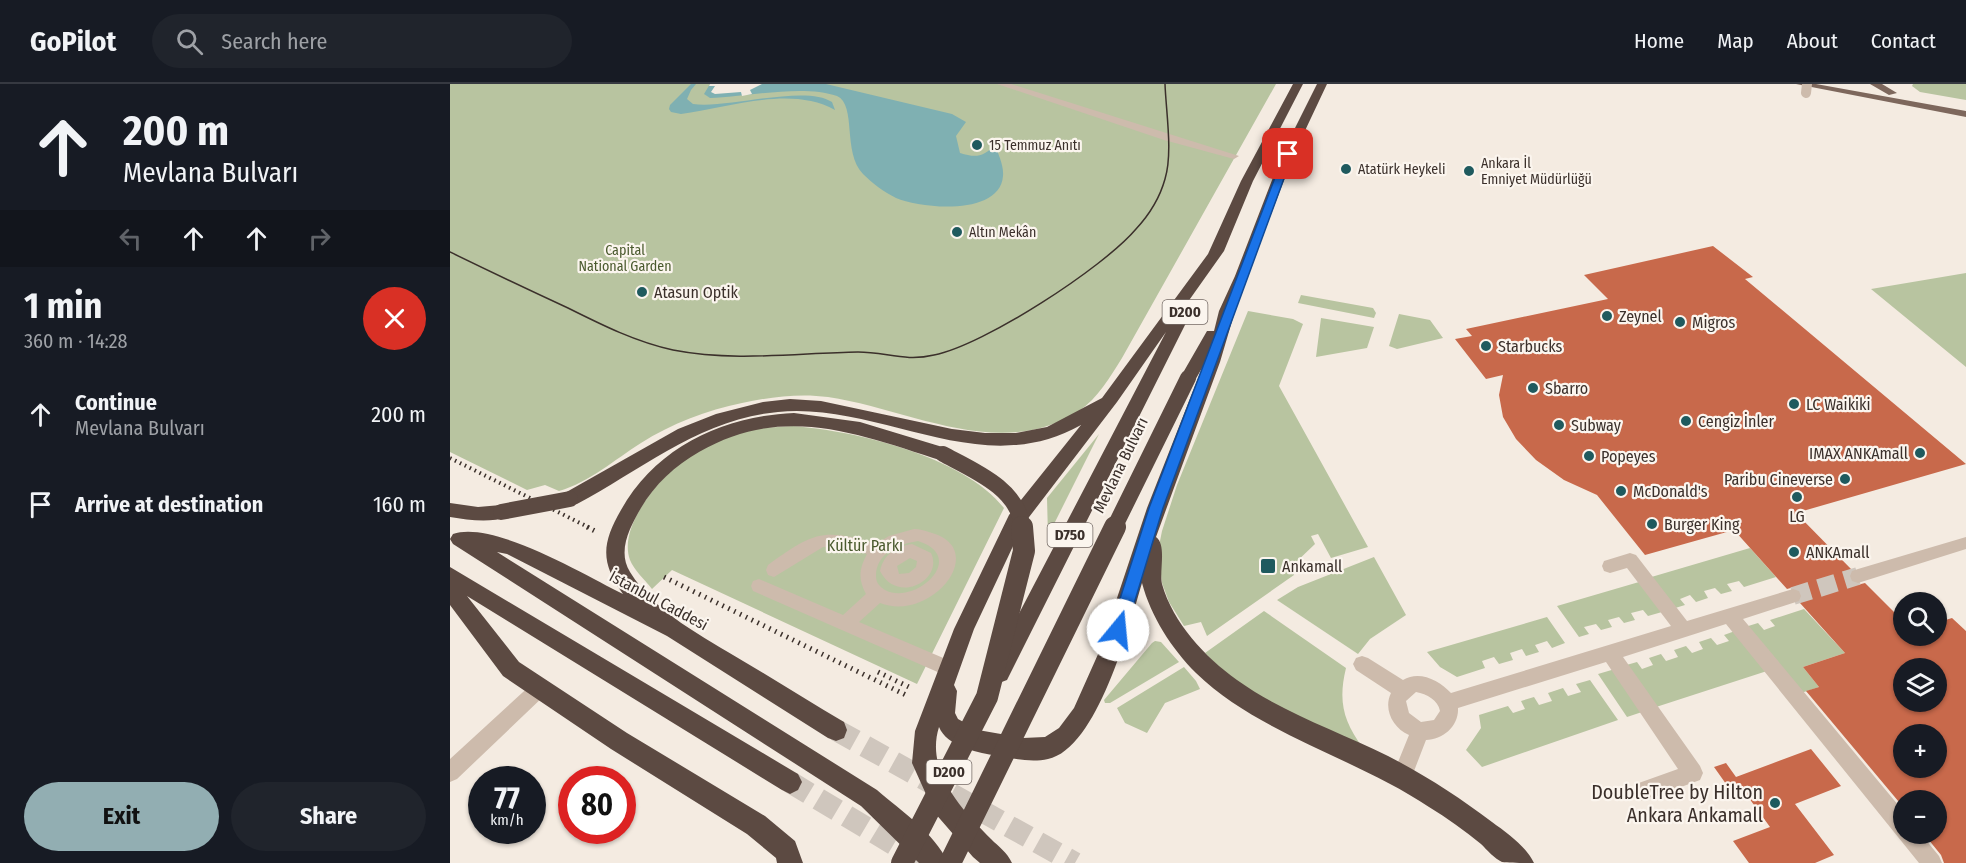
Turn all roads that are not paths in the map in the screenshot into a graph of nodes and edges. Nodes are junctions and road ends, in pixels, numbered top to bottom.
1 (1002, 84) edge
2 (1298, 84) edge
3 (1322, 84) edge
4 (1800, 84) edge
5 (1839, 84) edge
6 (1875, 84) edge
7 (1892, 93) junction
8 (1966, 106) edge
9 (1966, 114) edge
10 (1234, 156) dead end
11 (1217, 251) junction
12 (1231, 301) junction
13 (1153, 373) joint
14 (1111, 398) junction
15 (1156, 508) junction
16 (450, 510) edge
17 (455, 536) edge
18 (937, 541) junction
19 (1966, 543) edge
20 (887, 551) junction
21 (922, 554) junction
22 (1610, 566) dead end
23 (774, 570) dead end
24 (450, 575) edge
25 (918, 576) junction
26 (1858, 576) tunnel mouth
27 (894, 579) junction
28 (759, 586) dead end
29 (450, 589) edge
30 (931, 590) junction
31 (875, 593) junction
32 (1793, 596) tunnel mouth
33 (1730, 616) junction
34 (845, 623) junction
35 (674, 630) junction
36 (1684, 630) junction
37 (1610, 653) junction
38 (1362, 664) dead end
39 (949, 669) junction
40 (540, 688) junction
41 (1402, 690) junction
42 (987, 697) junction
43 (1447, 703) junction
44 (836, 730) tunnel mouth
45 (1420, 731) junction
46 (450, 772) edge
47 (1402, 777) junction
48 (790, 782) tunnel mouth
49 (1643, 791) dead end
50 (1893, 816) edge
51 (1916, 844) edge
52 (906, 855) edge
53 (790, 863) edge
54 (935, 863) edge
55 (951, 863) edge
56 (999, 863) edge
57 (1521, 863) edge
58 (1932, 863) edge

1 - 10 street
2 - 11 highway, Mevlana Bulvarı / D200
3 - 12 highway, Mevlana Bulvarı / D200
4 - 9 main road
5 - 7 main road
6 - 7 main road
7 - 8 main road
11 - 13 highway, Mevlana Bulvarı / D200
11 - 14 highway
12 - 15 highway
12 - 55 highway, Mevlana Bulvarı / D200, bridge
13 - 42 highway, Mevlana Bulvarı / D750, bridge
14 - 16 highway, bridge
14 - 39 highway
15 - 39 highway
15 - 47 highway
17 - 35 highway, İstanbul Caddesi
17 - 54 highway
18 - 20 street
18 - 21 street
18 - 30 street
19 - 26 street
20 - 21 street
20 - 23 street
20 - 27 street
20 - 31 street
21 - 25 street
22 - 36 street
24 - 48 highway
25 - 27 street
25 - 30 street
27 - 31 street
28 - 34 street
29 - 40 highway
30 - 31 street
31 - 34 street
32 - 33 street
33 - 36 street
33 - 50 street
34 - 39 street
35 - 42 highway, bridge
35 - 44 highway, İstanbul Caddesi
36 - 37 street
37 - 43 street
37 - 49 street
38 - 41 street
39 - 56 highway
40 - 46 street
40 - 53 highway
41 - 43 street
41 - 45 street
42 - 52 highway, Mevlana Bulvarı / D200, bridge
43 - 45 street
45 - 47 street
47 - 57 highway
51 - 58 street

